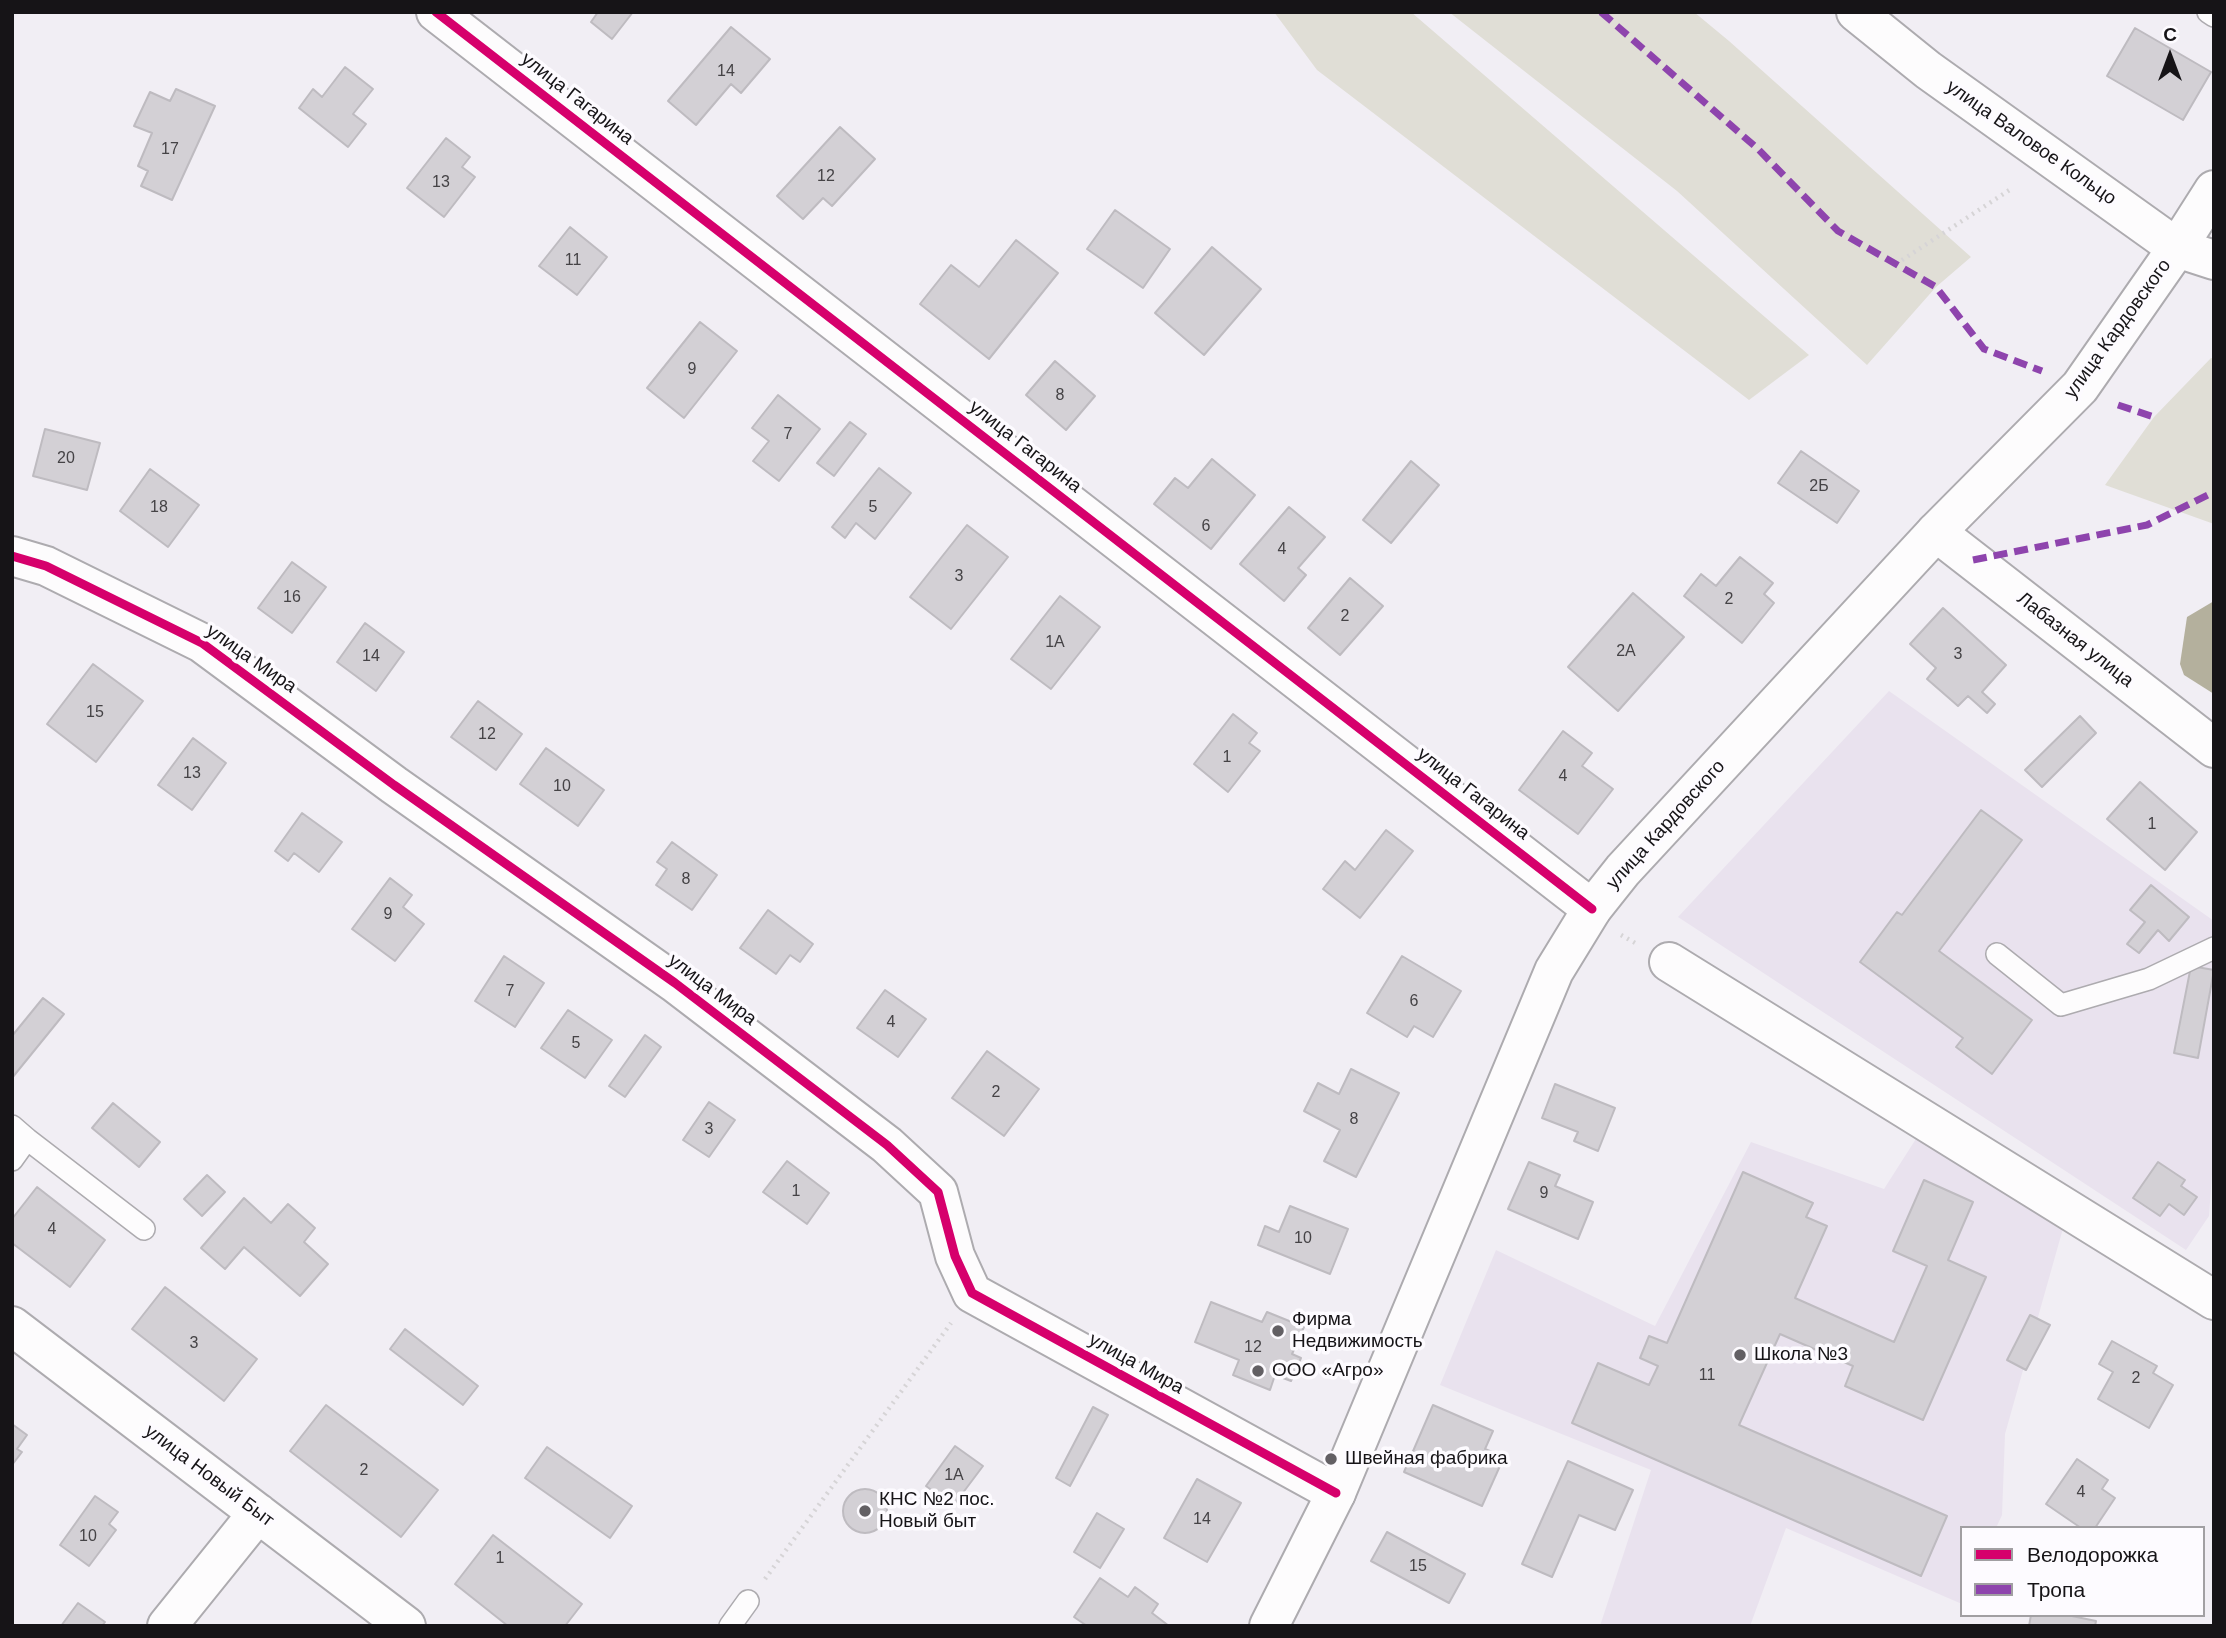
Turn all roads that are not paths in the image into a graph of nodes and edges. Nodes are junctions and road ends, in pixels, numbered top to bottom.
1 (436, 12) edge
2 (1856, 12) edge
3 (2208, 12) edge
4 (2214, 16) edge
5 (2214, 190) edge
6 (2177, 248) junction
7 (2214, 260) edge
8 (1936, 532) junction
9 (12, 556) edge
10 (2214, 748) edge
11 (1592, 909) junction
12 (2214, 948) edge
13 (1997, 954) dead end
14 (1669, 962) dead end
15 (20, 1132) edge
16 (12, 1160) edge
17 (144, 1229) dead end
18 (2214, 1300) edge
19 (12, 1326) edge
20 (1336, 1493) junction
21 (258, 1513) junction
22 (748, 1601) road end
23 (167, 1626) edge
24 (407, 1626) edge
25 (730, 1626) edge
26 (1269, 1626) edge

1 - 11 street, улица Гагарина
2 - 6 street, улица Валовое Кольцо
3 - 4 lane
5 - 6 street, улица Кардовского
6 - 7 street, улица Валовое Кольцо
6 - 8 street, улица Кардовского
8 - 10 street, Лабазная улица
8 - 11 street, улица Кардовского
9 - 20 street, улица Мира
11 - 20 street, улица Кардовского
12 - 13 lane
14 - 18 street
15 - 16 lane
15 - 17 lane
19 - 21 street, улица Новый Быт
20 - 26 street, улица Кардовского
21 - 23 street
21 - 24 street, улица Новый Быт
22 - 25 lane

